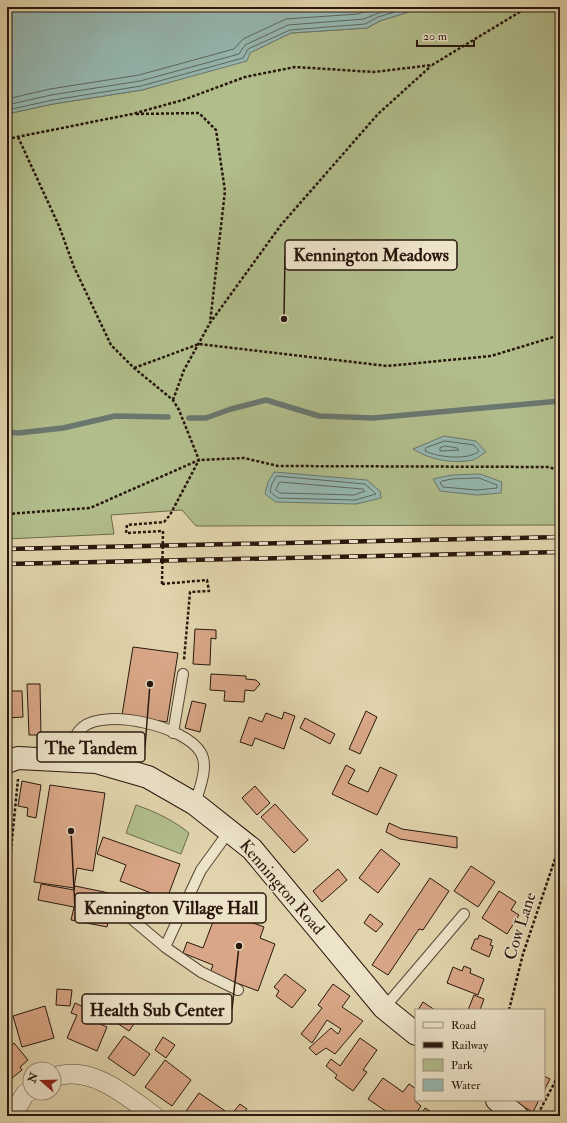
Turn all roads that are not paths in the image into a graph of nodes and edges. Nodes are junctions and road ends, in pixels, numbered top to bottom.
1 (183, 674) road end
2 (174, 733) junction
3 (13, 760) edge
4 (66, 760) junction
5 (195, 804) junction
6 (230, 830) junction
7 (464, 914) dead end
8 (127, 915) dead end
9 (165, 947) junction
10 (238, 990) dead end
11 (384, 1008) junction
12 (415, 1033) edge
13 (62, 1076) edge
14 (22, 1099) edge
15 (498, 1101) edge
16 (12, 1116) edge
17 (154, 1116) edge
18 (516, 1116) edge

1 - 2 lane
2 - 4 lane
2 - 5 lane
3 - 4 street, Kennington Road
4 - 5 street, Kennington Road
5 - 6 street, Kennington Road
6 - 9 lane
6 - 11 street, Kennington Road
7 - 11 lane
8 - 9 lane
9 - 10 lane
11 - 12 street, Kennington Road
13 - 17 street
14 - 16 street
15 - 18 street

